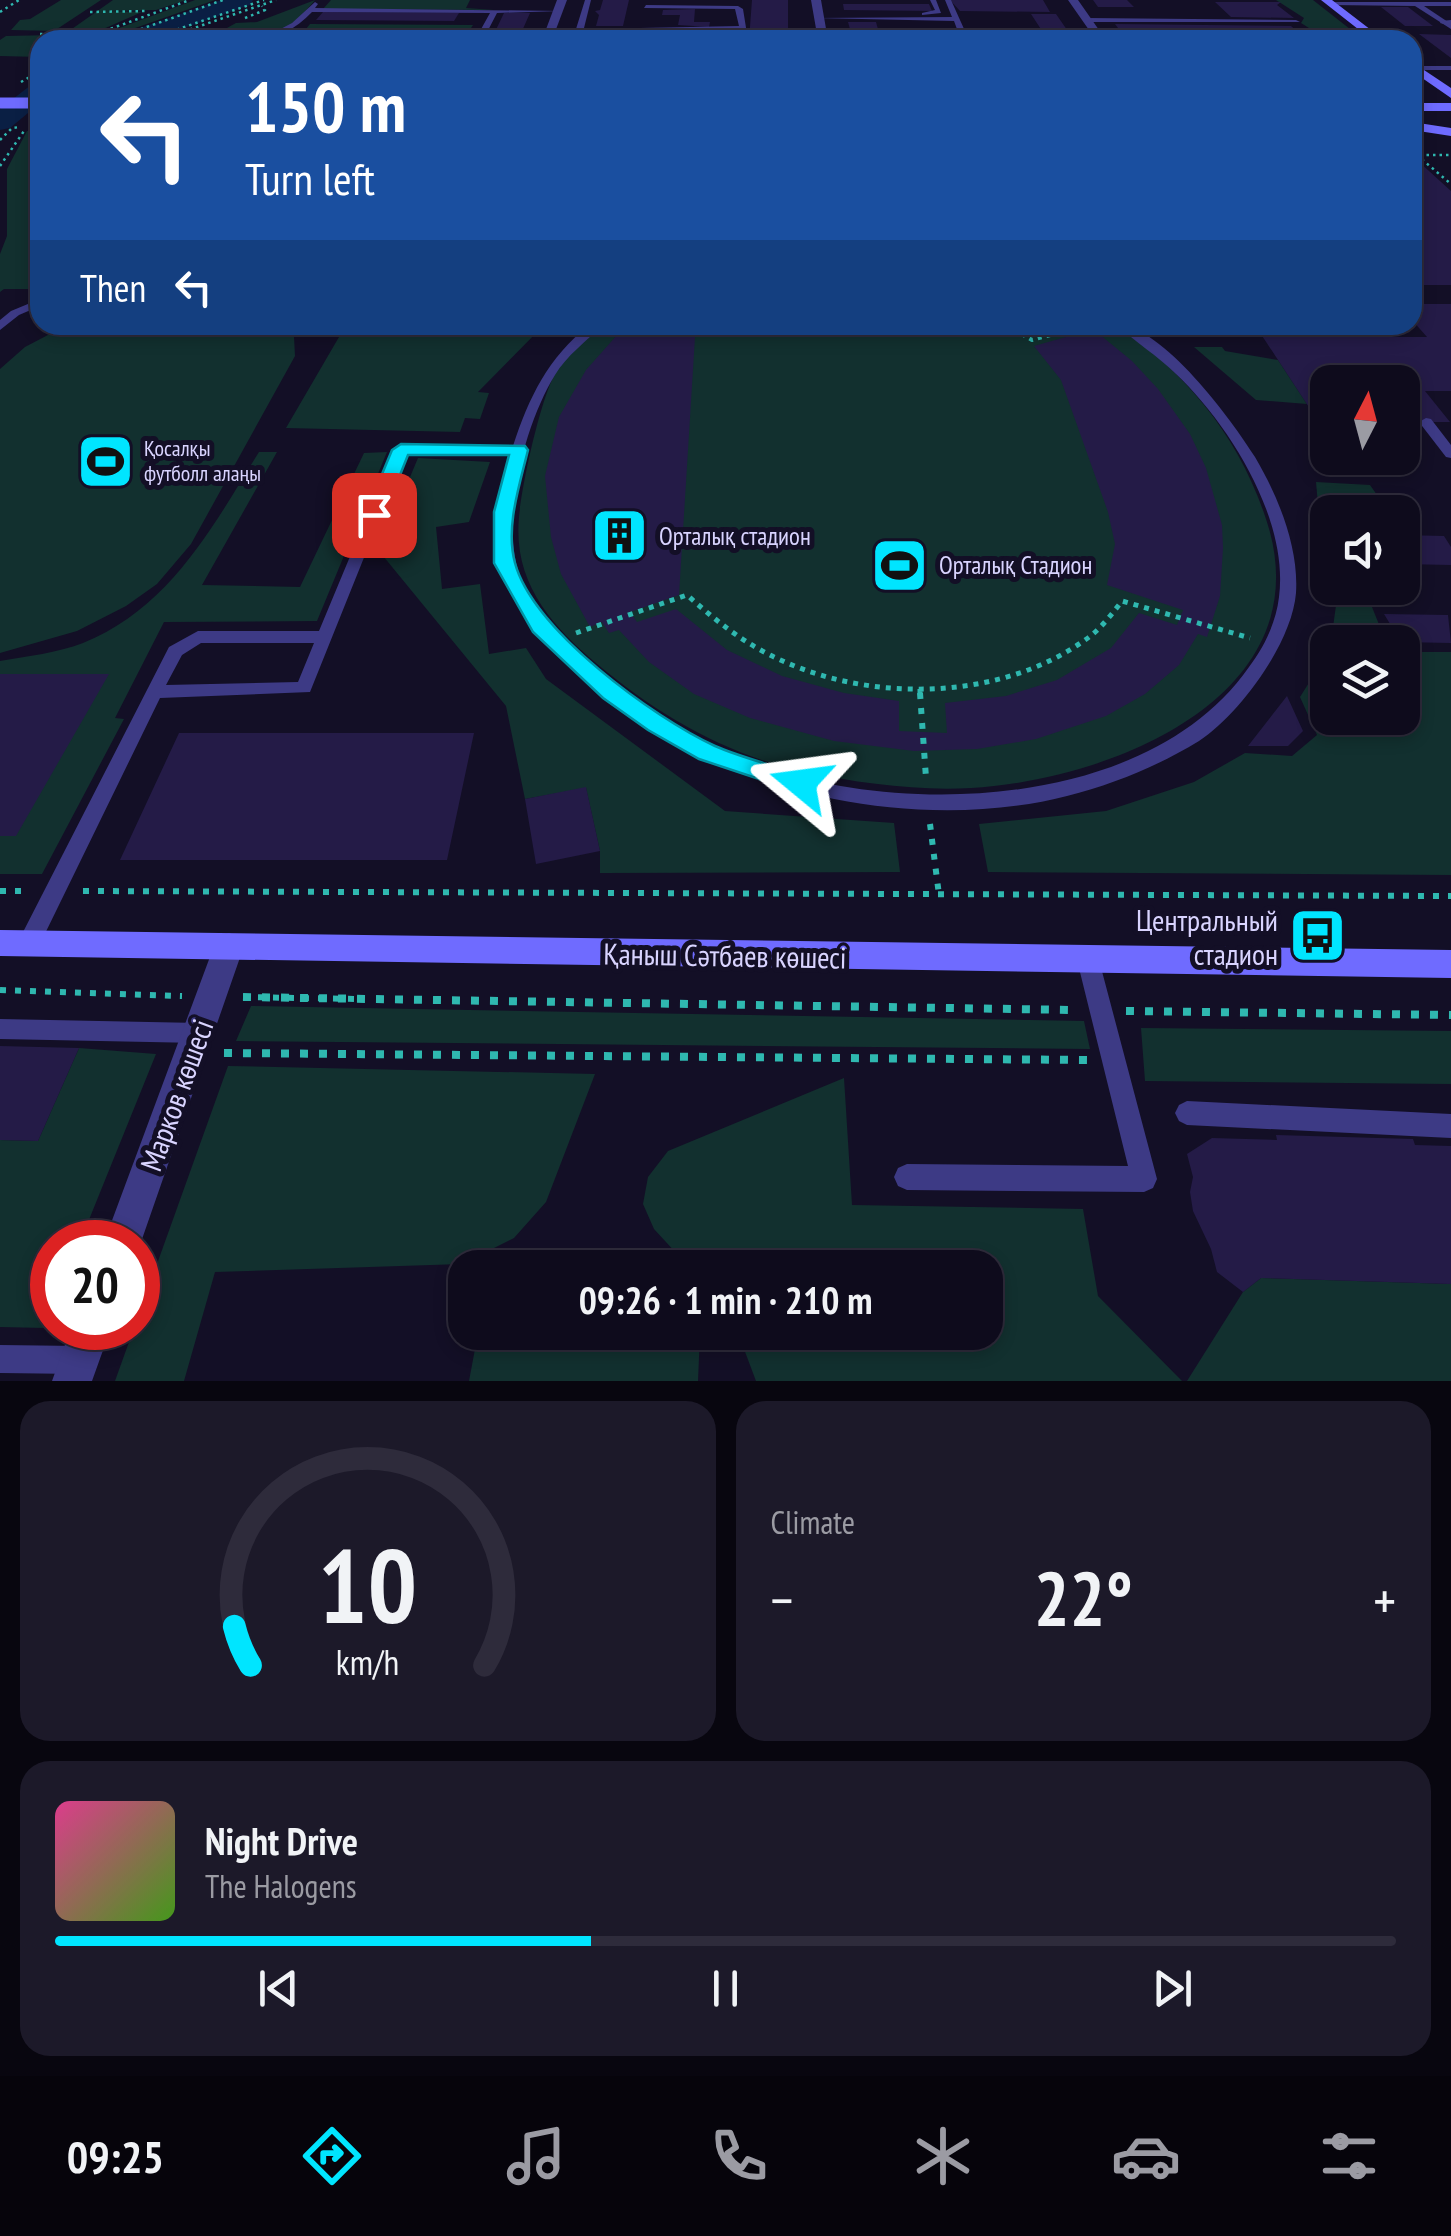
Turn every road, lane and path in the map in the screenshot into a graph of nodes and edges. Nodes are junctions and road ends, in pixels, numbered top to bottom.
1 (19, 0) edge
2 (190, 0) edge
3 (217, 0) edge
4 (224, 0) edge
5 (264, 0) edge
6 (276, 0) edge
7 (319, 0) edge
8 (588, 0) edge
9 (816, 0) edge
10 (934, 0) edge
11 (948, 0) edge
12 (1073, 0) edge
13 (1329, 2) edge
14 (1414, 2) edge
15 (645, 4) edge
16 (1451, 4) edge
17 (560, 6) edge
18 (310, 10) junction
19 (153, 11) junction
20 (494, 11) junction
21 (0, 12) edge
22 (90, 12) dead end
23 (819, 16) junction
24 (930, 19) junction
25 (956, 19) junction
26 (1087, 20) junction
27 (256, 21) dead end
28 (208, 22) junction
29 (1296, 22) dead end
30 (1449, 25) edge
31 (644, 28) joint
32 (743, 28) joint
33 (104, 30) edge
34 (132, 30) edge
35 (138, 30) edge
36 (176, 30) edge
37 (186, 30) edge
38 (290, 30) edge
39 (484, 30) edge
40 (551, 30) edge
41 (584, 30) edge
42 (821, 30) edge
43 (934, 30) dead end
44 (961, 30) edge
45 (1094, 30) edge
46 (1366, 30) edge
47 (1422, 67) edge
48 (1451, 68) edge
49 (1422, 73) edge
50 (1451, 94) edge
51 (0, 103) edge
52 (30, 104) edge
53 (1422, 107) edge
54 (1451, 107) edge
55 (0, 113) edge
56 (30, 113) edge
57 (1451, 119) edge
58 (1422, 121) edge
59 (1422, 125) edge
60 (20, 127) dead end
61 (8, 130) junction
62 (1451, 132) edge
63 (0, 140) edge
64 (1422, 153) edge
65 (1451, 155) edge
66 (1422, 159) edge
67 (0, 166) edge
68 (1451, 184) edge
69 (30, 306) edge
70 (0, 326) edge
71 (584, 335) edge
72 (1023, 335) edge
73 (1050, 335) edge
74 (1138, 335) edge
75 (1426, 422) dead end
76 (519, 450) junction
77 (1451, 454) edge
78 (604, 624) dead end
79 (324, 637) junction
80 (1272, 645) junction
81 (920, 688) junction
82 (154, 692) junction
83 (924, 751) dead end
84 (928, 802) junction
85 (58, 890) junction
86 (0, 891) edge
87 (939, 895) junction
88 (1451, 896) edge
89 (15, 943) edge
90 (229, 946) junction
91 (1088, 960) junction
92 (1451, 964) edge
93 (0, 990) edge
94 (185, 996) dead end
95 (243, 997) dead end
96 (1113, 1010) junction
97 (1451, 1016) edge
98 (0, 1030) edge
99 (195, 1043) junction
100 (1114, 1060) junction
101 (1188, 1113) dead end
102 (1451, 1126) edge
103 (907, 1178) dead end
104 (130, 1220) edge
105 (81, 1356) edge
106 (0, 1359) edge

1 - 21 path
2 - 19 path
3 - 34 path
4 - 35 path
5 - 36 path
6 - 28 path
7 - 18 lane
8 - 41 lane
9 - 23 street
10 - 23 lane
11 - 25 lane
12 - 26 street
13 - 14 lane
13 - 46 main road
14 - 16 lane
14 - 30 lane
15 - 31 lane
15 - 32 lane
17 - 20 lane
17 - 40 street
18 - 20 lane
18 - 38 lane
19 - 22 path
19 - 33 path
20 - 39 lane
23 - 24 lane
23 - 42 street
24 - 25 lane
24 - 43 lane
25 - 44 lane
26 - 29 lane
26 - 45 street
27 - 28 path
28 - 37 path
31 - 32 lane
47 - 48 lane
49 - 50 main road
51 - 52 main road, bridge
53 - 54 main road
55 - 56 main road
57 - 58 main road
59 - 62 main road
60 - 61 path
61 - 63 path
61 - 67 path
64 - 65 path
66 - 68 path
69 - 70 lane
71 - 76 lane
72 - 73 path
74 - 80 lane
75 - 77 lane
76 - 79 lane
76 - 84 lane
78 - 81 path
79 - 82 lane
79 - 82 lane
80 - 81 path
80 - 84 lane
81 - 83 path
82 - 85 lane
84 - 87 path
85 - 86 path
85 - 87 path
85 - 89 lane
87 - 88 path
89 - 90 main road, Қаныш Сәтбаев көшесі
90 - 91 main road, Қаныш Сәтбаев көшесі
90 - 99 street, Марков көшесі
91 - 92 main road, Қаныш Сәтбаев көшесі
91 - 96 lane
93 - 94 path
95 - 96 path
96 - 97 path
96 - 100 lane
96 - 100 path
98 - 99 lane
99 - 100 path
99 - 104 street, Марков көшесі
100 - 103 lane
101 - 102 lane
105 - 106 lane

